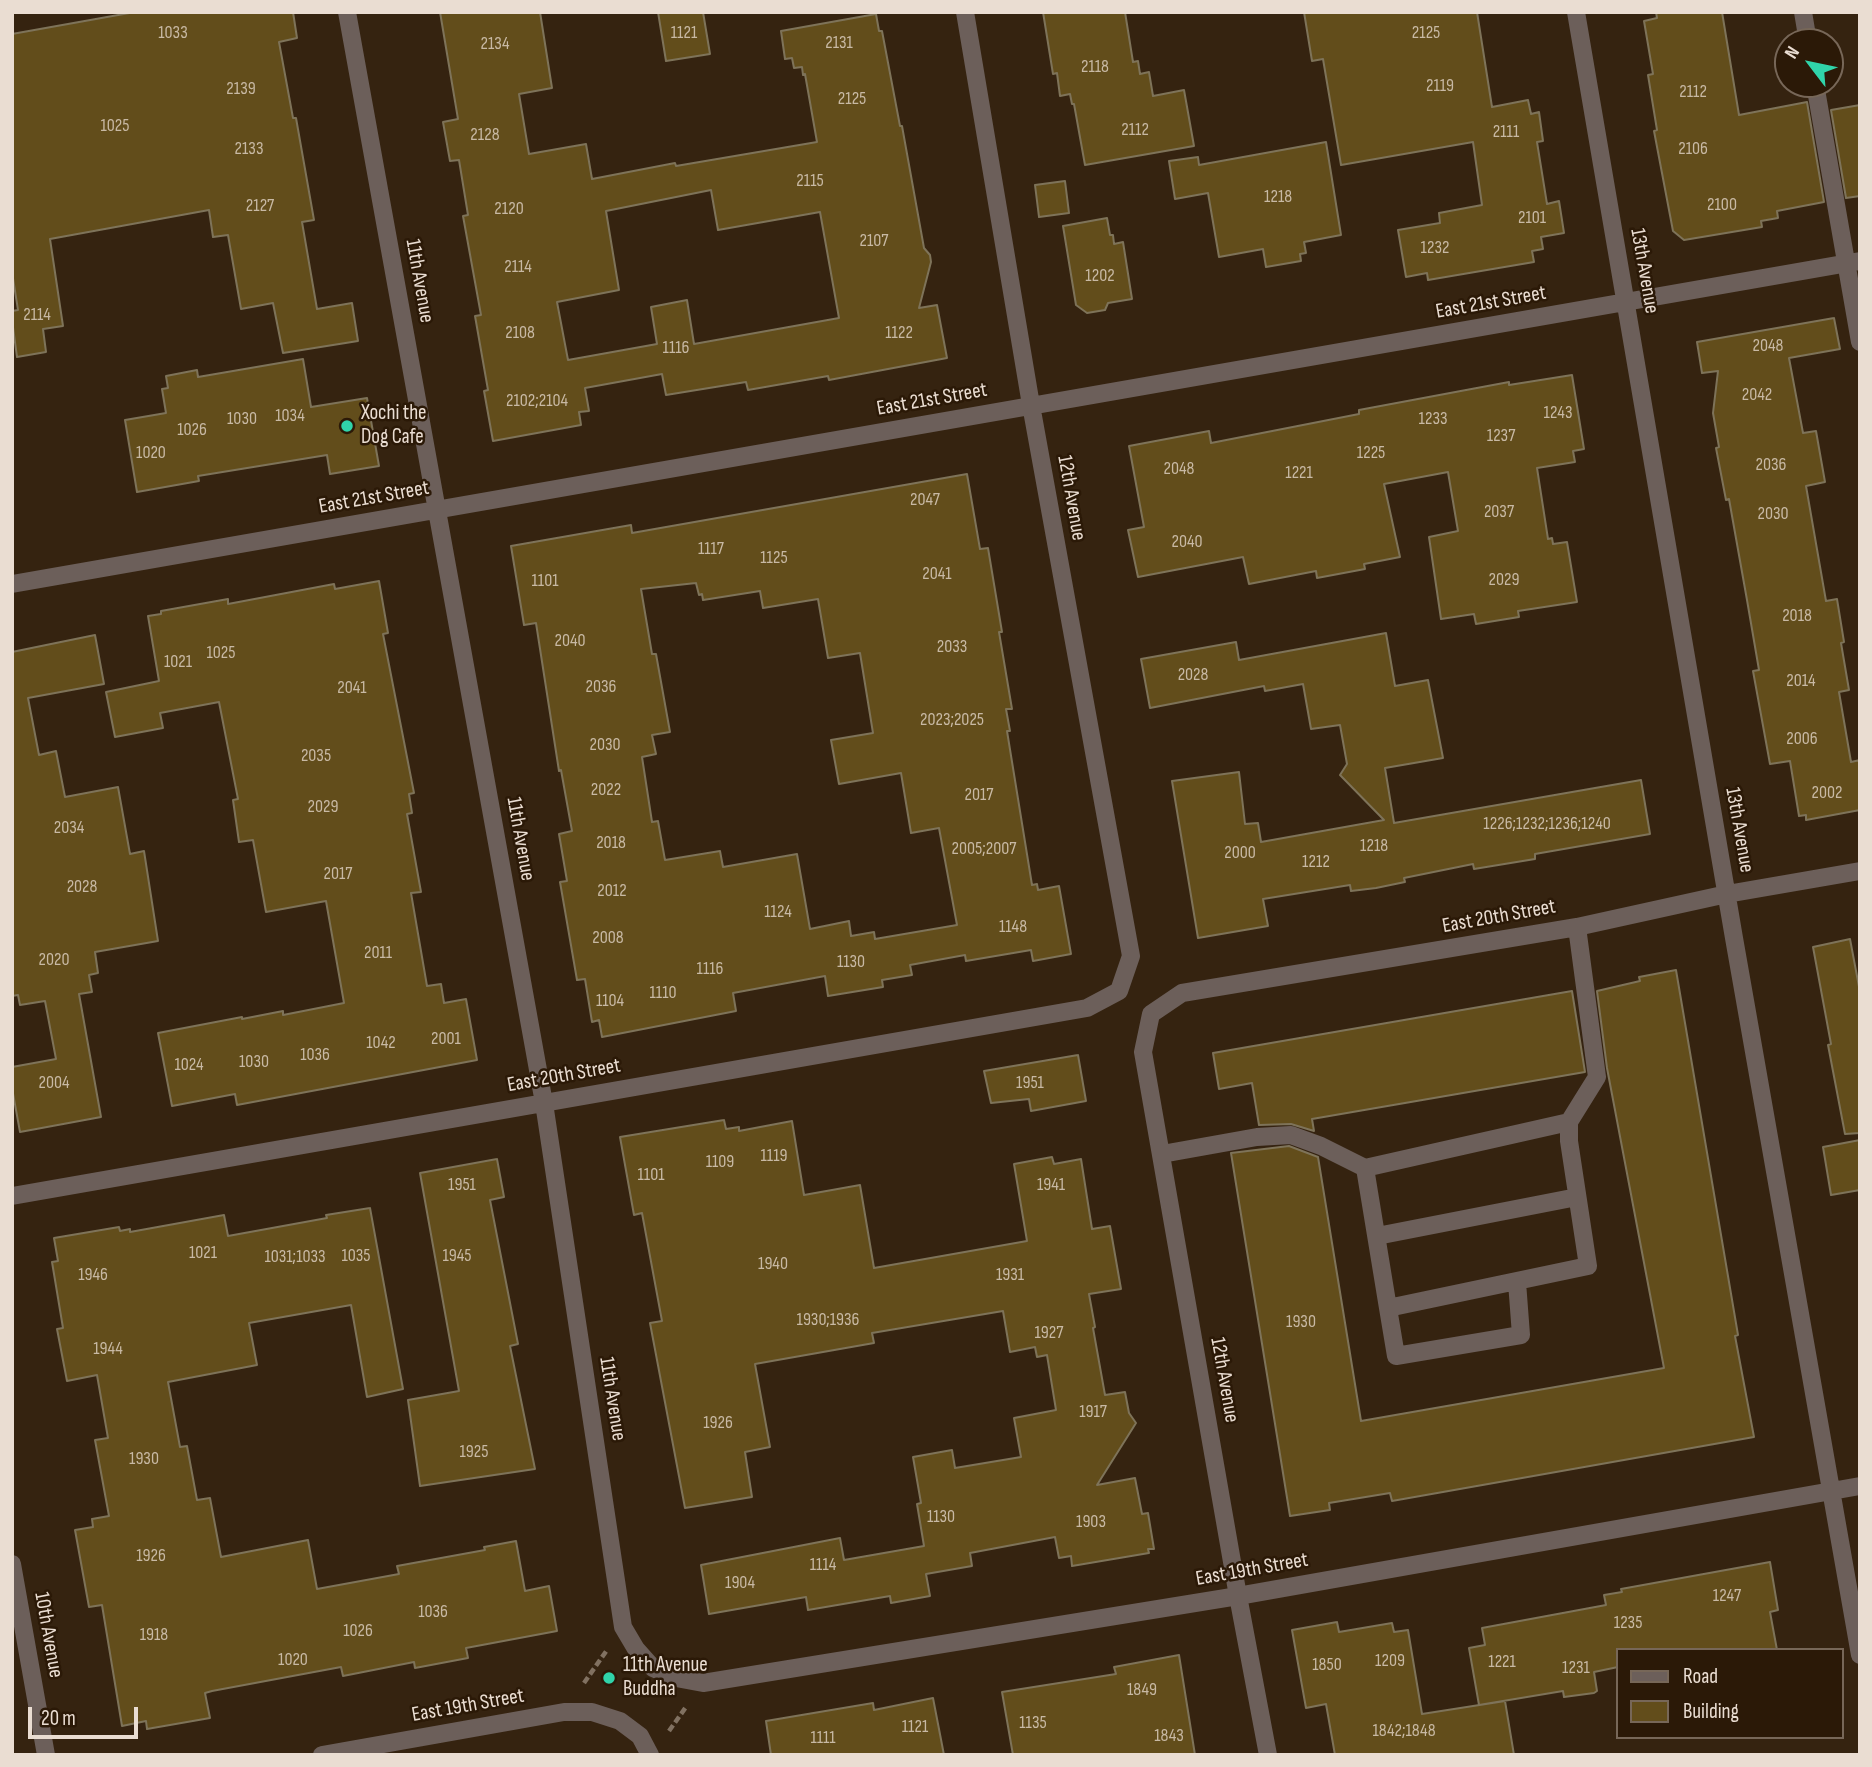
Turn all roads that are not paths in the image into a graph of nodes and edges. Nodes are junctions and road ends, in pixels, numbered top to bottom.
1 (347, 12) edge
2 (965, 12) edge
3 (1576, 12) edge
4 (1818, 98) edge
5 (1853, 262) edge
6 (1626, 303) junction
7 (1860, 342) edge
8 (1031, 405) junction
9 (438, 510) junction
10 (12, 584) edge
11 (1860, 871) edge
12 (1727, 894) junction
13 (1577, 927) junction
14 (1119, 990) joint
15 (1151, 1014) joint
16 (544, 1103) junction
17 (1569, 1122) junction
18 (1162, 1154) junction
19 (1365, 1168) junction
20 (12, 1196) edge
21 (1577, 1197) junction
22 (1377, 1236) junction
23 (1517, 1282) junction
24 (1388, 1308) junction
25 (1860, 1486) edge
26 (1830, 1492) junction
27 (12, 1564) edge
28 (1238, 1595) junction
29 (1860, 1656) edge
30 (653, 1668) joint
31 (46, 1755) edge
32 (323, 1755) edge
33 (650, 1755) edge
34 (1268, 1755) edge

1 - 9 street, 11th Avenue
2 - 8 street, 12th Avenue
3 - 6 street, 13th Avenue
4 - 5 street
5 - 6 street, East 21st Street
5 - 7 street
6 - 8 street, East 21st Street
6 - 12 street, 13th Avenue
8 - 9 street, East 21st Street
8 - 14 street, 12th Avenue
9 - 10 street, East 21st Street
9 - 16 street, 11th Avenue
11 - 12 street, East 20th Street
12 - 13 street, East 20th Street
12 - 26 street, 13th Avenue
13 - 15 street, East 20th Street
13 - 17 street
14 - 16 street, East 20th Street
15 - 18 street, 12th Avenue
16 - 20 street, East 20th Street
16 - 30 street, 11th Avenue
17 - 19 street
17 - 21 street
18 - 19 street
18 - 28 street, 12th Avenue
19 - 22 street
21 - 22 street
21 - 23 street
22 - 24 street
23 - 24 street
23 - 24 street
25 - 26 street, East 19th Street
26 - 28 street, East 19th Street
26 - 29 street, 13th Avenue
27 - 31 street, 10th Avenue
28 - 30 street, East 19th Street
28 - 34 street, 12th Avenue
32 - 33 street, East 19th Street

